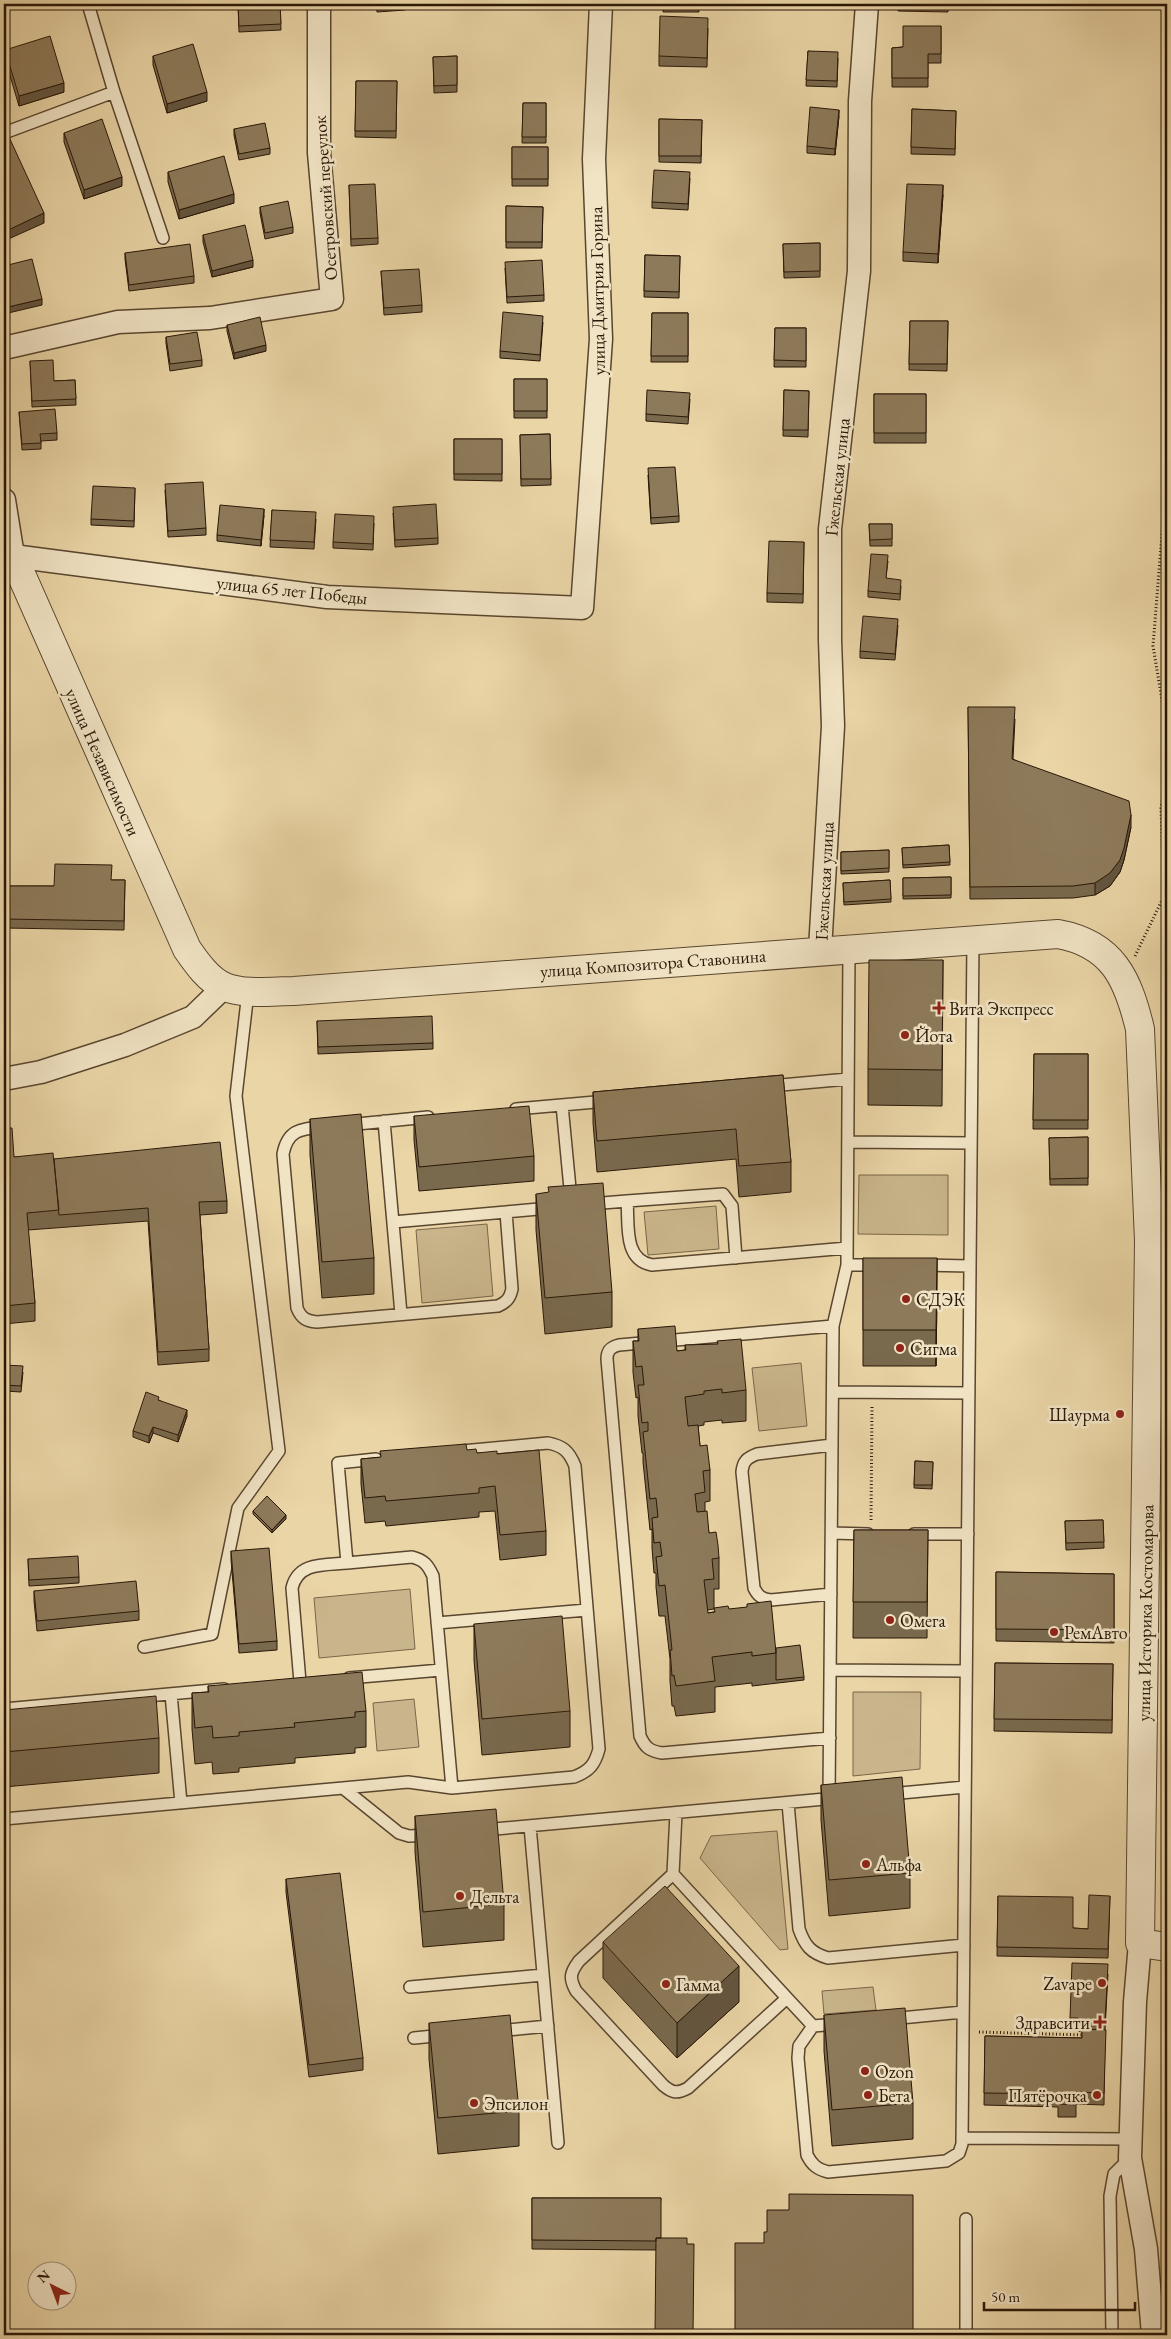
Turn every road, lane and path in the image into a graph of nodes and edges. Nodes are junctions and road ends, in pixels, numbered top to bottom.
1 (88, 4) edge
2 (319, 4) edge
3 (601, 4) edge
4 (867, 4) edge
5 (114, 92) junction
6 (4, 133) edge
7 (163, 238) dead end
8 (4, 348) edge
9 (1167, 471) edge
10 (4, 500) edge
11 (8, 554) edge
12 (582, 608) joint
13 (1167, 730) edge
14 (1167, 773) edge
15 (1167, 891) edge
16 (1164, 896) junction
17 (1058, 934) joint
18 (972, 940) junction
19 (849, 949) junction
20 (820, 950) junction
21 (1123, 979) junction
22 (236, 989) junction
23 (4, 1079) edge
24 (848, 1079) junction
25 (759, 1087) edge
26 (622, 1100) edge
27 (562, 1105) junction
28 (503, 1111) edge
29 (443, 1116) edge
30 (384, 1121) junction
31 (848, 1142) junction
32 (971, 1143) junction
33 (627, 1201) junction
34 (571, 1206) junction
35 (506, 1212) junction
36 (393, 1222) junction
37 (847, 1248) junction
38 (736, 1258) junction
39 (847, 1265) junction
40 (894, 1265) edge
41 (913, 1265) edge
42 (970, 1266) junction
43 (401, 1314) junction
44 (833, 1326) junction
45 (833, 1392) junction
46 (872, 1392) junction
47 (969, 1393) junction
48 (832, 1445) junction
49 (452, 1452) edge
50 (386, 1458) edge
51 (832, 1533) junction
52 (875, 1534) joint
53 (905, 1534) edge
54 (968, 1534) junction
55 (347, 1563) junction
56 (831, 1594) junction
57 (587, 1610) junction
58 (437, 1623) junction
59 (144, 1647) dead end
60 (441, 1670) junction
61 (830, 1670) junction
62 (966, 1670) junction
63 (338, 1679) edge
64 (300, 1682) edge
65 (241, 1688) edge
66 (172, 1694) junction
67 (4, 1709) edge
68 (830, 1738) junction
69 (965, 1787) junction
70 (343, 1788) junction
71 (452, 1788) junction
72 (878, 1795) edge
73 (848, 1797) edge
74 (829, 1799) junction
75 (181, 1803) junction
76 (788, 1803) junction
77 (676, 1813) junction
78 (4, 1819) edge
79 (530, 1826) junction
80 (470, 1831) edge
81 (441, 1834) edge
82 (673, 1874) junction
83 (1140, 1944) junction
84 (964, 1945) junction
85 (1167, 1947) edge
86 (543, 1975) junction
87 (410, 1987) dead end
88 (787, 1998) junction
89 (963, 2012) junction
90 (878, 2020) edge
91 (850, 2022) edge
92 (548, 2026) junction
93 (813, 2026) junction
94 (963, 2031) junction
95 (481, 2032) edge
96 (452, 2035) edge
97 (1087, 2035) edge
98 (414, 2038) dead end
99 (962, 2138) junction
100 (558, 2143) dead end
101 (1130, 2149) junction
102 (966, 2219) dead end
103 (966, 2335) edge
104 (1112, 2335) edge
105 (1152, 2335) edge

1 - 5 lane
2 - 8 street, Осетровский переулок
3 - 12 street, улица Дмитрия Горина
4 - 20 street, Гжельская улица
5 - 6 lane
5 - 7 lane
9 - 13 path
10 - 11 street, улица Независимости
11 - 12 street, улица 65 лет Победы
11 - 22 street, улица Независимости
14 - 16 path
15 - 16 path
16 - 21 path
17 - 18 street, улица Композитора Ставонина
17 - 21 street, улица Историка Костомарова
18 - 19 street, улица Композитора Ставонина
18 - 32 lane
19 - 20 street, улица Композитора Ставонина
19 - 24 lane
20 - 22 street, улица Композитора Ставонина
21 - 83 street, улица Историка Костомарова
22 - 23 street
22 - 59 lane
24 - 25 lane
24 - 31 lane
26 - 27 lane
27 - 28 lane
27 - 34 lane
29 - 30 lane
30 - 36 lane
30 - 43 lane
31 - 32 lane
31 - 37 lane
32 - 42 lane
33 - 34 lane
33 - 38 lane
33 - 38 lane
34 - 35 lane
35 - 36 lane
35 - 43 lane
36 - 43 lane
37 - 38 lane
37 - 39 lane
39 - 40 lane
39 - 44 lane
41 - 42 lane
42 - 47 lane
44 - 45 lane
44 - 68 lane
45 - 46 lane
45 - 48 lane
46 - 47 lane
46 - 52 path
47 - 54 lane
48 - 51 lane
48 - 56 lane
49 - 57 lane
50 - 55 lane
51 - 52 lane
51 - 56 lane
53 - 54 lane
54 - 62 lane
55 - 58 lane
55 - 64 lane
56 - 61 lane
57 - 58 lane
57 - 71 lane
58 - 60 lane
60 - 63 lane
60 - 71 lane
61 - 62 lane
61 - 68 lane
62 - 69 lane
65 - 66 lane
66 - 67 lane
66 - 75 lane
68 - 74 lane
69 - 72 lane
69 - 84 lane
70 - 71 lane
70 - 75 lane
70 - 81 lane
73 - 74 lane
74 - 76 lane
75 - 78 lane
76 - 77 lane
76 - 84 lane
77 - 79 lane
77 - 82 lane
79 - 80 lane
79 - 86 lane
82 - 88 lane
82 - 88 lane
83 - 85 street
83 - 101 street, улица Историка Костомарова
84 - 89 lane
86 - 87 lane
86 - 92 lane
88 - 93 lane
89 - 90 lane
89 - 94 lane
91 - 93 lane
92 - 95 lane
92 - 100 lane
93 - 99 lane
94 - 97 path
94 - 99 lane
96 - 98 lane
99 - 101 lane
101 - 104 lane
101 - 105 street, улица Историка Костомарова
102 - 103 lane

